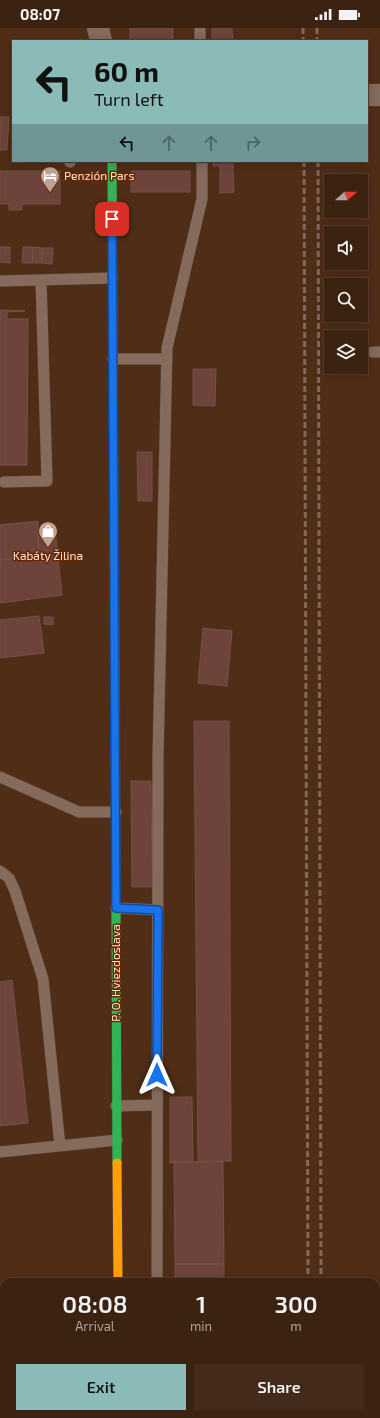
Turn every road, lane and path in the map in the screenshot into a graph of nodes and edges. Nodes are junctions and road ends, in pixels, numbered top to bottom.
1 (98, 28) edge
2 (200, 28) edge
3 (101, 40) edge
4 (200, 40) edge
5 (368, 95) edge
6 (380, 95) edge
7 (112, 162) edge
8 (202, 162) edge
9 (112, 278) junction
10 (41, 280) junction
11 (0, 281) edge
12 (113, 359) junction
13 (167, 359) junction
14 (4, 482) dead end
15 (0, 777) edge
16 (116, 812) junction
17 (0, 871) edge
18 (116, 908) junction
19 (158, 910) junction
20 (157, 1105) junction
21 (116, 1106) junction
22 (117, 1140) junction
23 (60, 1146) junction
24 (0, 1152) edge
25 (118, 1278) edge
26 (157, 1278) edge

1 - 3 street
2 - 4 lane
5 - 6 street
7 - 9 street, P. O. Hviezdoslava
8 - 13 lane
9 - 10 lane
9 - 12 street, P. O. Hviezdoslava
10 - 11 lane
10 - 14 lane
12 - 13 lane
12 - 16 street, P. O. Hviezdoslava
13 - 19 lane
15 - 16 lane
16 - 18 street, P. O. Hviezdoslava
17 - 23 lane
18 - 19 lane
18 - 21 street, P. O. Hviezdoslava
19 - 20 lane
20 - 21 lane
20 - 26 lane
21 - 22 street, P. O. Hviezdoslava
22 - 23 lane
22 - 25 street, P. O. Hviezdoslava
23 - 24 lane

